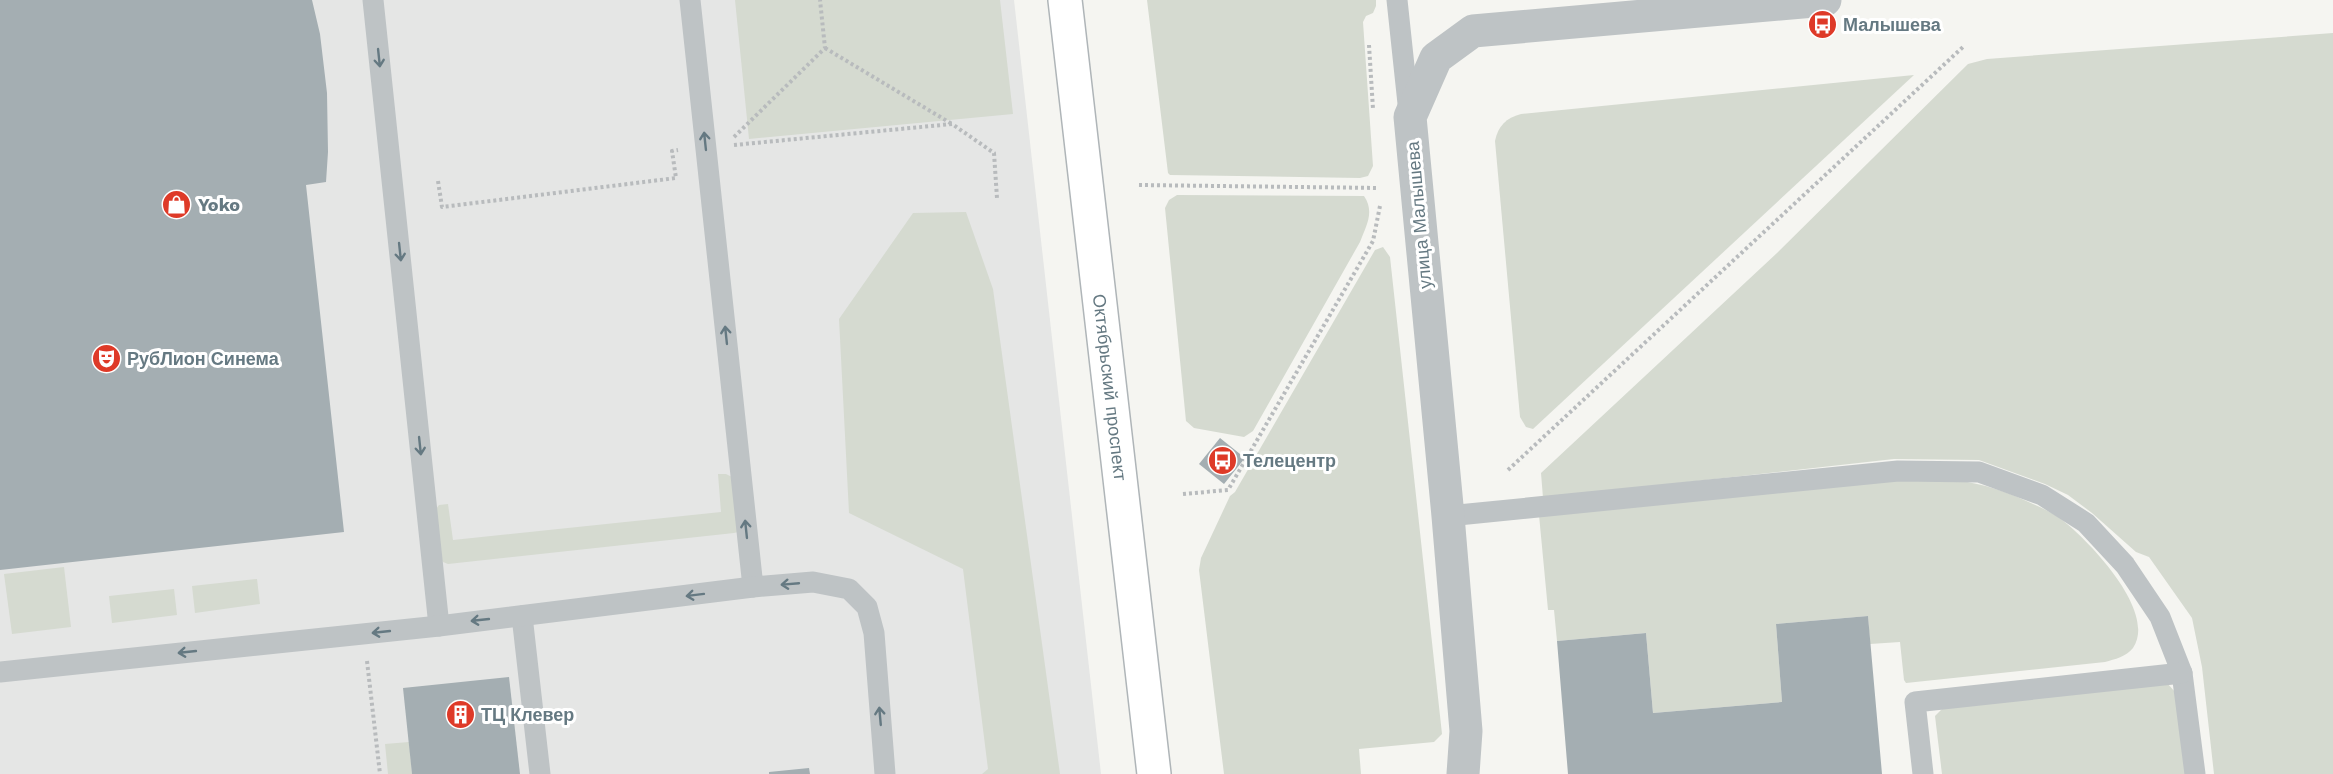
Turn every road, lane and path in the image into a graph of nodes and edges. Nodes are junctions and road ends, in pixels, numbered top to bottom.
1 (373, 0) edge
2 (690, 0) edge
3 (820, 0) edge
4 (1065, 0) edge
5 (1825, 0) edge
6 (1397, 3) edge
7 (1964, 46) dead end
8 (825, 48) junction
9 (1374, 117) dead end
10 (1410, 117) junction
11 (952, 124) junction
12 (733, 137) dead end
13 (725, 146) dead end
14 (678, 149) dead end
15 (1378, 176) dead end
16 (438, 181) dead end
17 (1139, 185) dead end
18 (1379, 188) junction
19 (997, 198) dead end
20 (1508, 470) dead end
21 (1183, 494) dead end
22 (1448, 516) junction
23 (753, 587) junction
24 (522, 616) junction
25 (439, 626) junction
26 (364, 633) junction
27 (0, 672) edge
28 (2182, 673) junction
29 (380, 774) edge
30 (540, 774) edge
31 (885, 774) edge
32 (1154, 774) edge
33 (1463, 774) edge
34 (1923, 774) edge
35 (2195, 774) edge

1 -> 25 lane
23 -> 2 lane
3 - 8 path
4 - 32 main road, Октябрьский проспект
5 - 10 street, улица Малышева
6 - 9 path
6 - 10 lane
7 - 20 path
8 - 11 path
8 - 12 path
10 - 22 street, улица Малышева
11 - 13 path
11 - 19 path
14 - 16 path
15 - 18 path
17 - 18 path
18 - 21 path
22 - 28 lane
22 - 33 street, улица Малышева
23 -> 24 lane
31 -> 23 lane
24 -> 25 lane
24 - 30 lane
25 -> 26 lane
26 -> 27 lane
26 - 29 path
28 - 34 lane
28 - 35 lane

